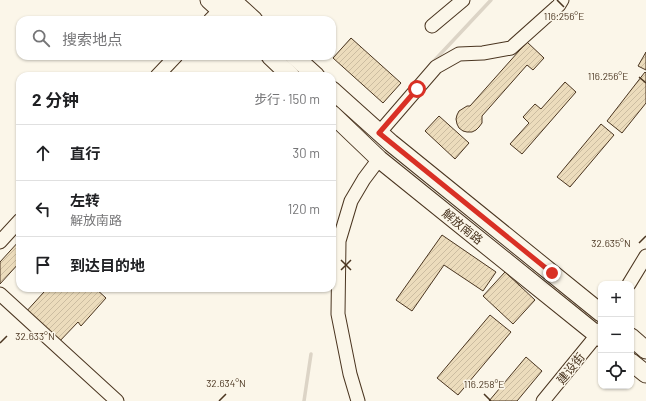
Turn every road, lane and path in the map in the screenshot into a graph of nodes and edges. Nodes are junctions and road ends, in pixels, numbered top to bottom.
1 (463, 0) edge
2 (562, 0) edge
3 (222, 8) edge
4 (243, 16) edge
5 (432, 26) dead end
6 (172, 60) edge
7 (274, 60) edge
8 (298, 60) edge
9 (161, 72) edge
10 (287, 72) edge
11 (312, 72) edge
12 (336, 94) edge
13 (336, 118) edge
14 (379, 133) junction
15 (379, 158) junction
16 (16, 224) edge
17 (0, 242) edge
18 (646, 256) edge
19 (631, 281) edge
20 (0, 294) edge
21 (598, 311) edge
22 (598, 332) edge
23 (598, 336) edge
24 (634, 340) edge
25 (646, 350) edge
26 (634, 364) edge
27 (646, 374) edge
28 (117, 401) edge
29 (358, 401) edge
30 (543, 401) edge

1 - 5 street
2 - 14 street
3 - 4 main road
6 - 9 street
7 - 10 main road
8 - 11 main road
12 - 14 main road, 解放南路
13 - 15 main road, 解放南路
14 - 21 main road, 解放南路
15 - 22 main road, 解放南路
15 - 29 street
16 - 17 street
18 - 19 street
20 - 28 street
23 - 30 street, 建设街
24 - 25 main road
26 - 27 main road

